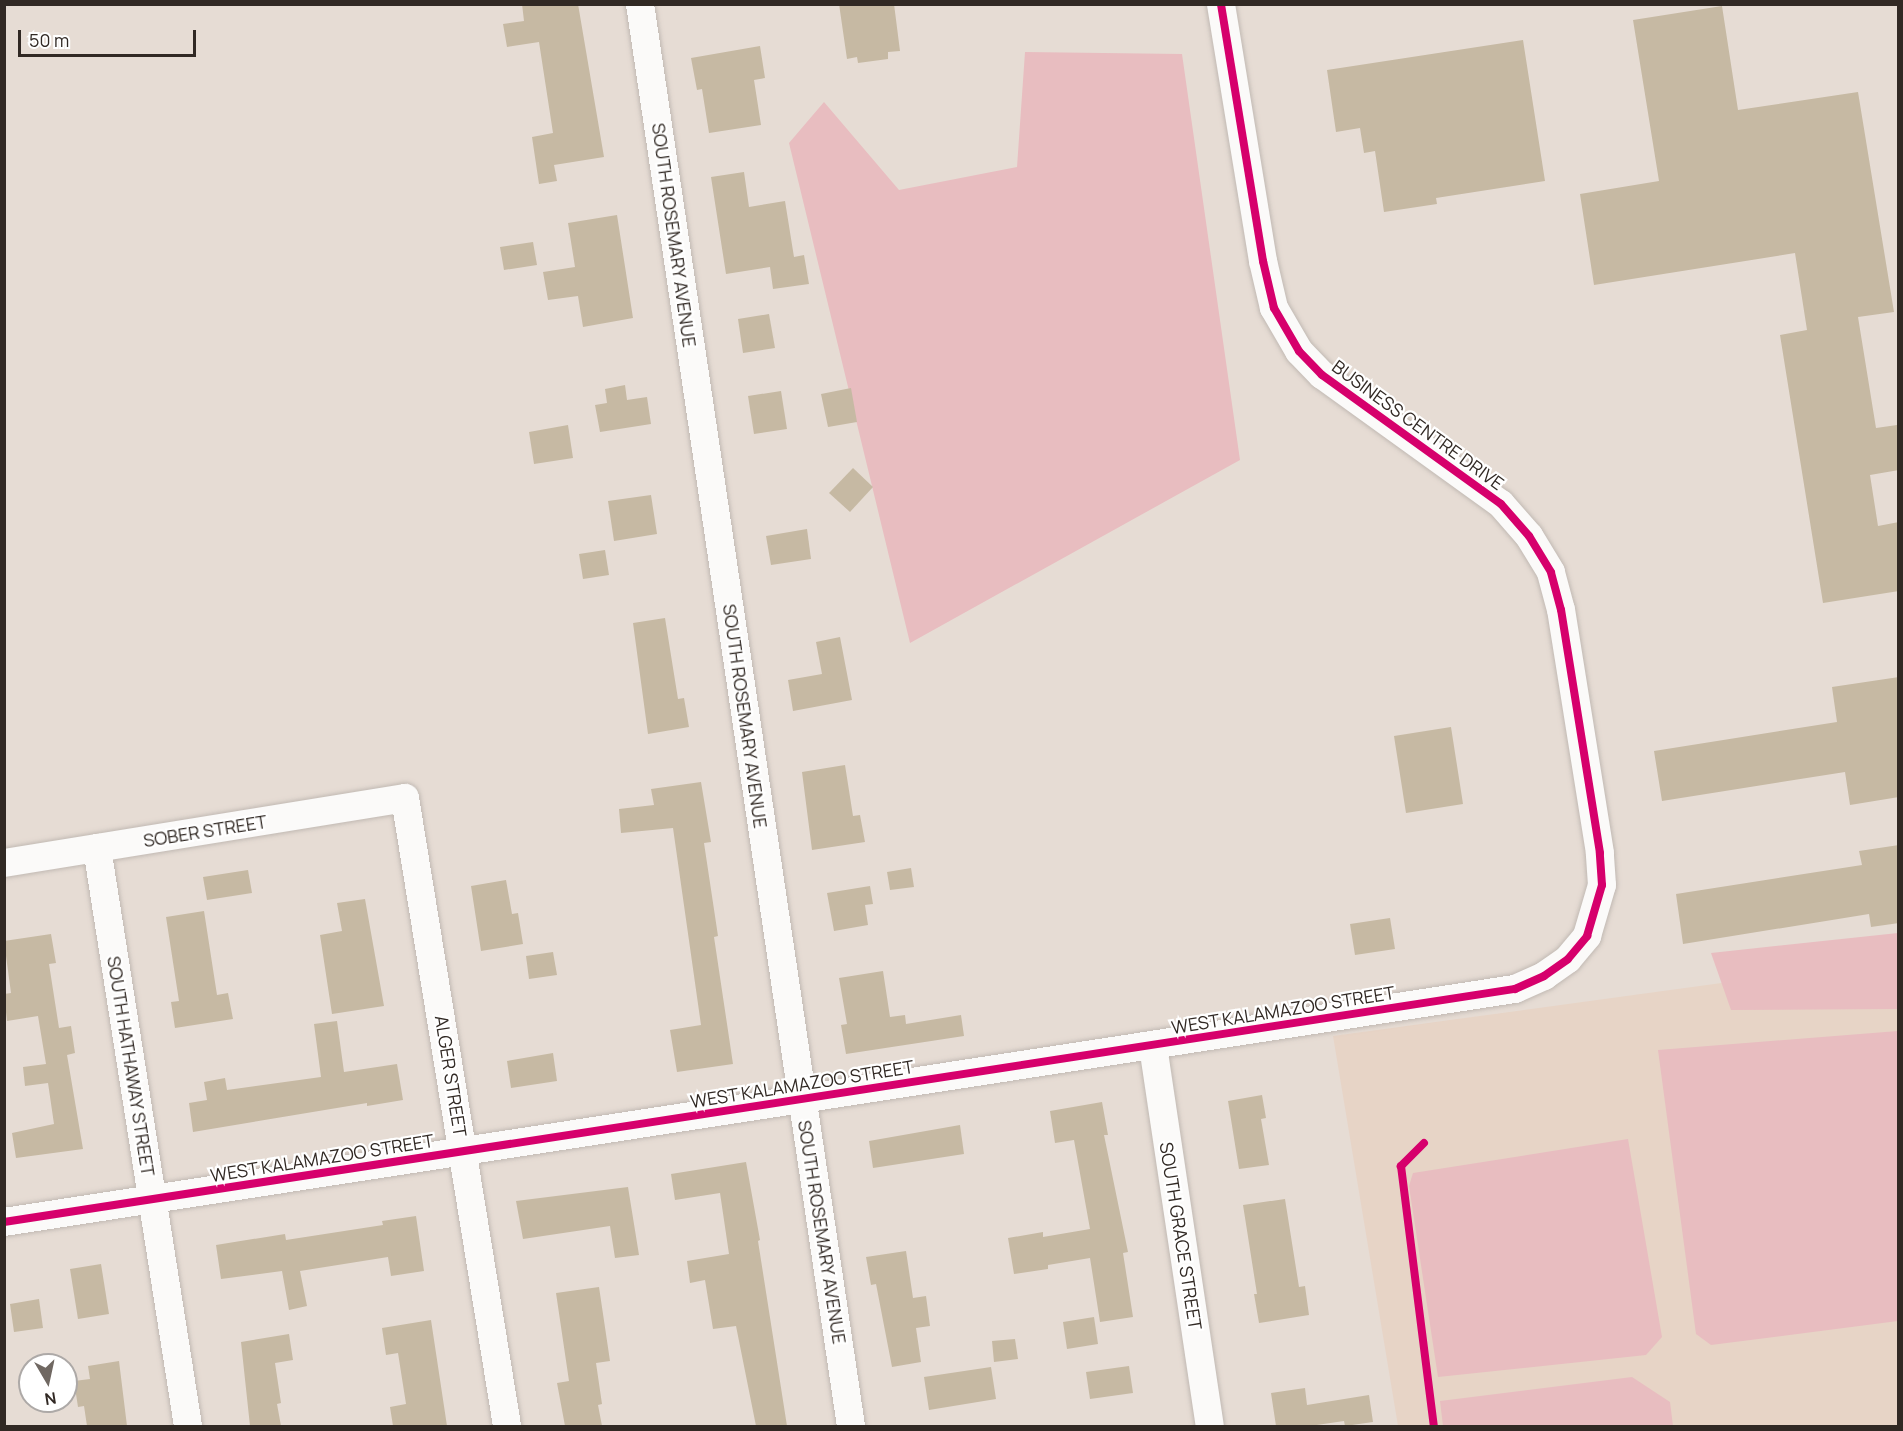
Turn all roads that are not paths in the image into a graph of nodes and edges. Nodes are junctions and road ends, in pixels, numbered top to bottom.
1 (640, 4) edge
2 (1221, 4) edge
3 (405, 798) joint
4 (97, 848) junction
5 (4, 863) edge
6 (1587, 936) joint
7 (1153, 1046) junction
8 (802, 1099) junction
9 (463, 1152) junction
10 (152, 1200) junction
11 (4, 1222) edge
12 (189, 1426) edge
13 (507, 1426) edge
14 (851, 1426) edge
15 (1210, 1426) edge

1 - 8 street, SOUTH ROSEMARY AVENUE
2 - 6 street, BUSINESS CENTRE DRIVE
3 - 4 street, SOBER STREET
3 - 9 street, ALGER STREET
4 - 5 street, SOBER STREET
4 - 10 street, SOUTH HATHAWAY STREET
6 - 7 street, WEST KALAMAZOO STREET
7 - 8 street, WEST KALAMAZOO STREET
7 - 15 street, SOUTH GRACE STREET
8 - 9 street, WEST KALAMAZOO STREET
8 - 14 street, SOUTH ROSEMARY AVENUE
9 - 10 street, WEST KALAMAZOO STREET
9 - 13 street, ALGER STREET
10 - 11 street, WEST KALAMAZOO STREET
10 - 12 street, SOUTH HATHAWAY STREET

